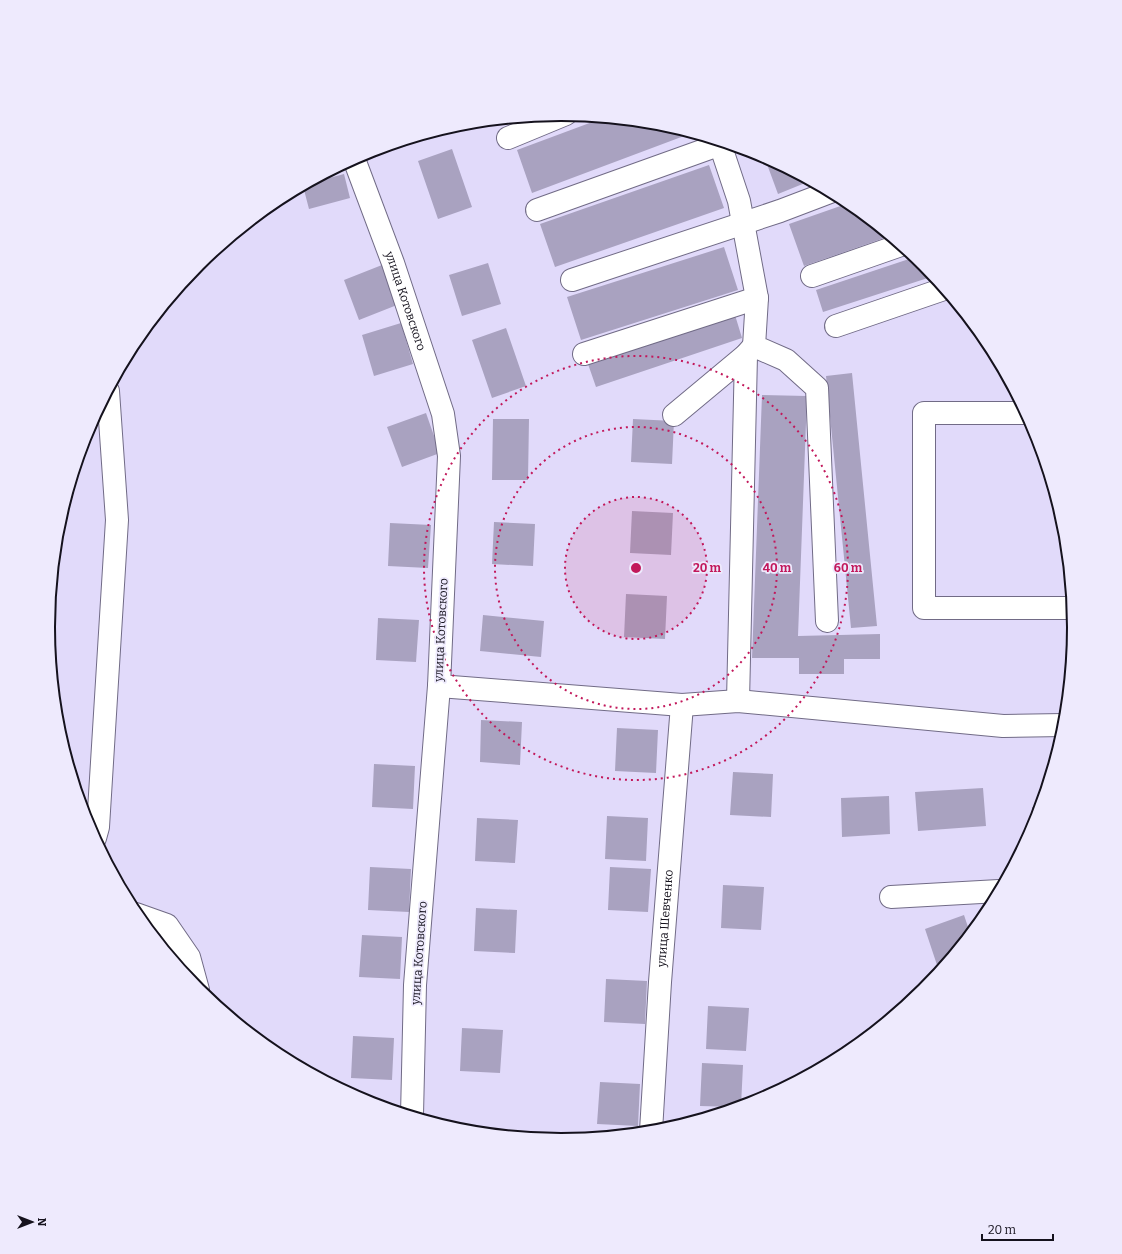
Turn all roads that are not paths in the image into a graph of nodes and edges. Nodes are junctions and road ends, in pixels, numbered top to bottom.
1 (548, 121) edge
2 (508, 138) dead end
3 (715, 145) edge
4 (722, 147) edge
5 (356, 165) edge
6 (823, 194) edge
7 (537, 210) dead end
8 (743, 223) junction
9 (895, 247) edge
10 (812, 276) dead end
11 (572, 280) dead end
12 (939, 291) edge
13 (757, 298) junction
14 (836, 326) dead end
15 (750, 350) junction
16 (584, 354) dead end
17 (109, 400) edge
18 (1019, 413) edge
19 (674, 415) dead end
20 (1066, 608) edge
21 (827, 621) dead end
22 (439, 686) junction
23 (738, 701) junction
24 (682, 705) junction
25 (1057, 725) edge
26 (98, 829) edge
27 (992, 891) edge
28 (891, 897) dead end
29 (147, 918) edge
30 (194, 975) edge
31 (412, 1110) edge
32 (651, 1125) edge

1 - 2 lane
3 - 7 lane
4 - 8 lane
5 - 22 lane, улица Котовского
6 - 8 lane
8 - 11 lane
8 - 13 lane
9 - 10 lane
12 - 14 lane
13 - 15 lane
13 - 16 lane
15 - 19 lane
15 - 21 lane
15 - 23 lane
17 - 26 lane
18 - 20 lane
22 - 24 lane
22 - 31 lane, улица Котовского
23 - 24 lane
23 - 25 lane
24 - 32 lane, улица Шевченко
27 - 28 lane
29 - 30 lane

